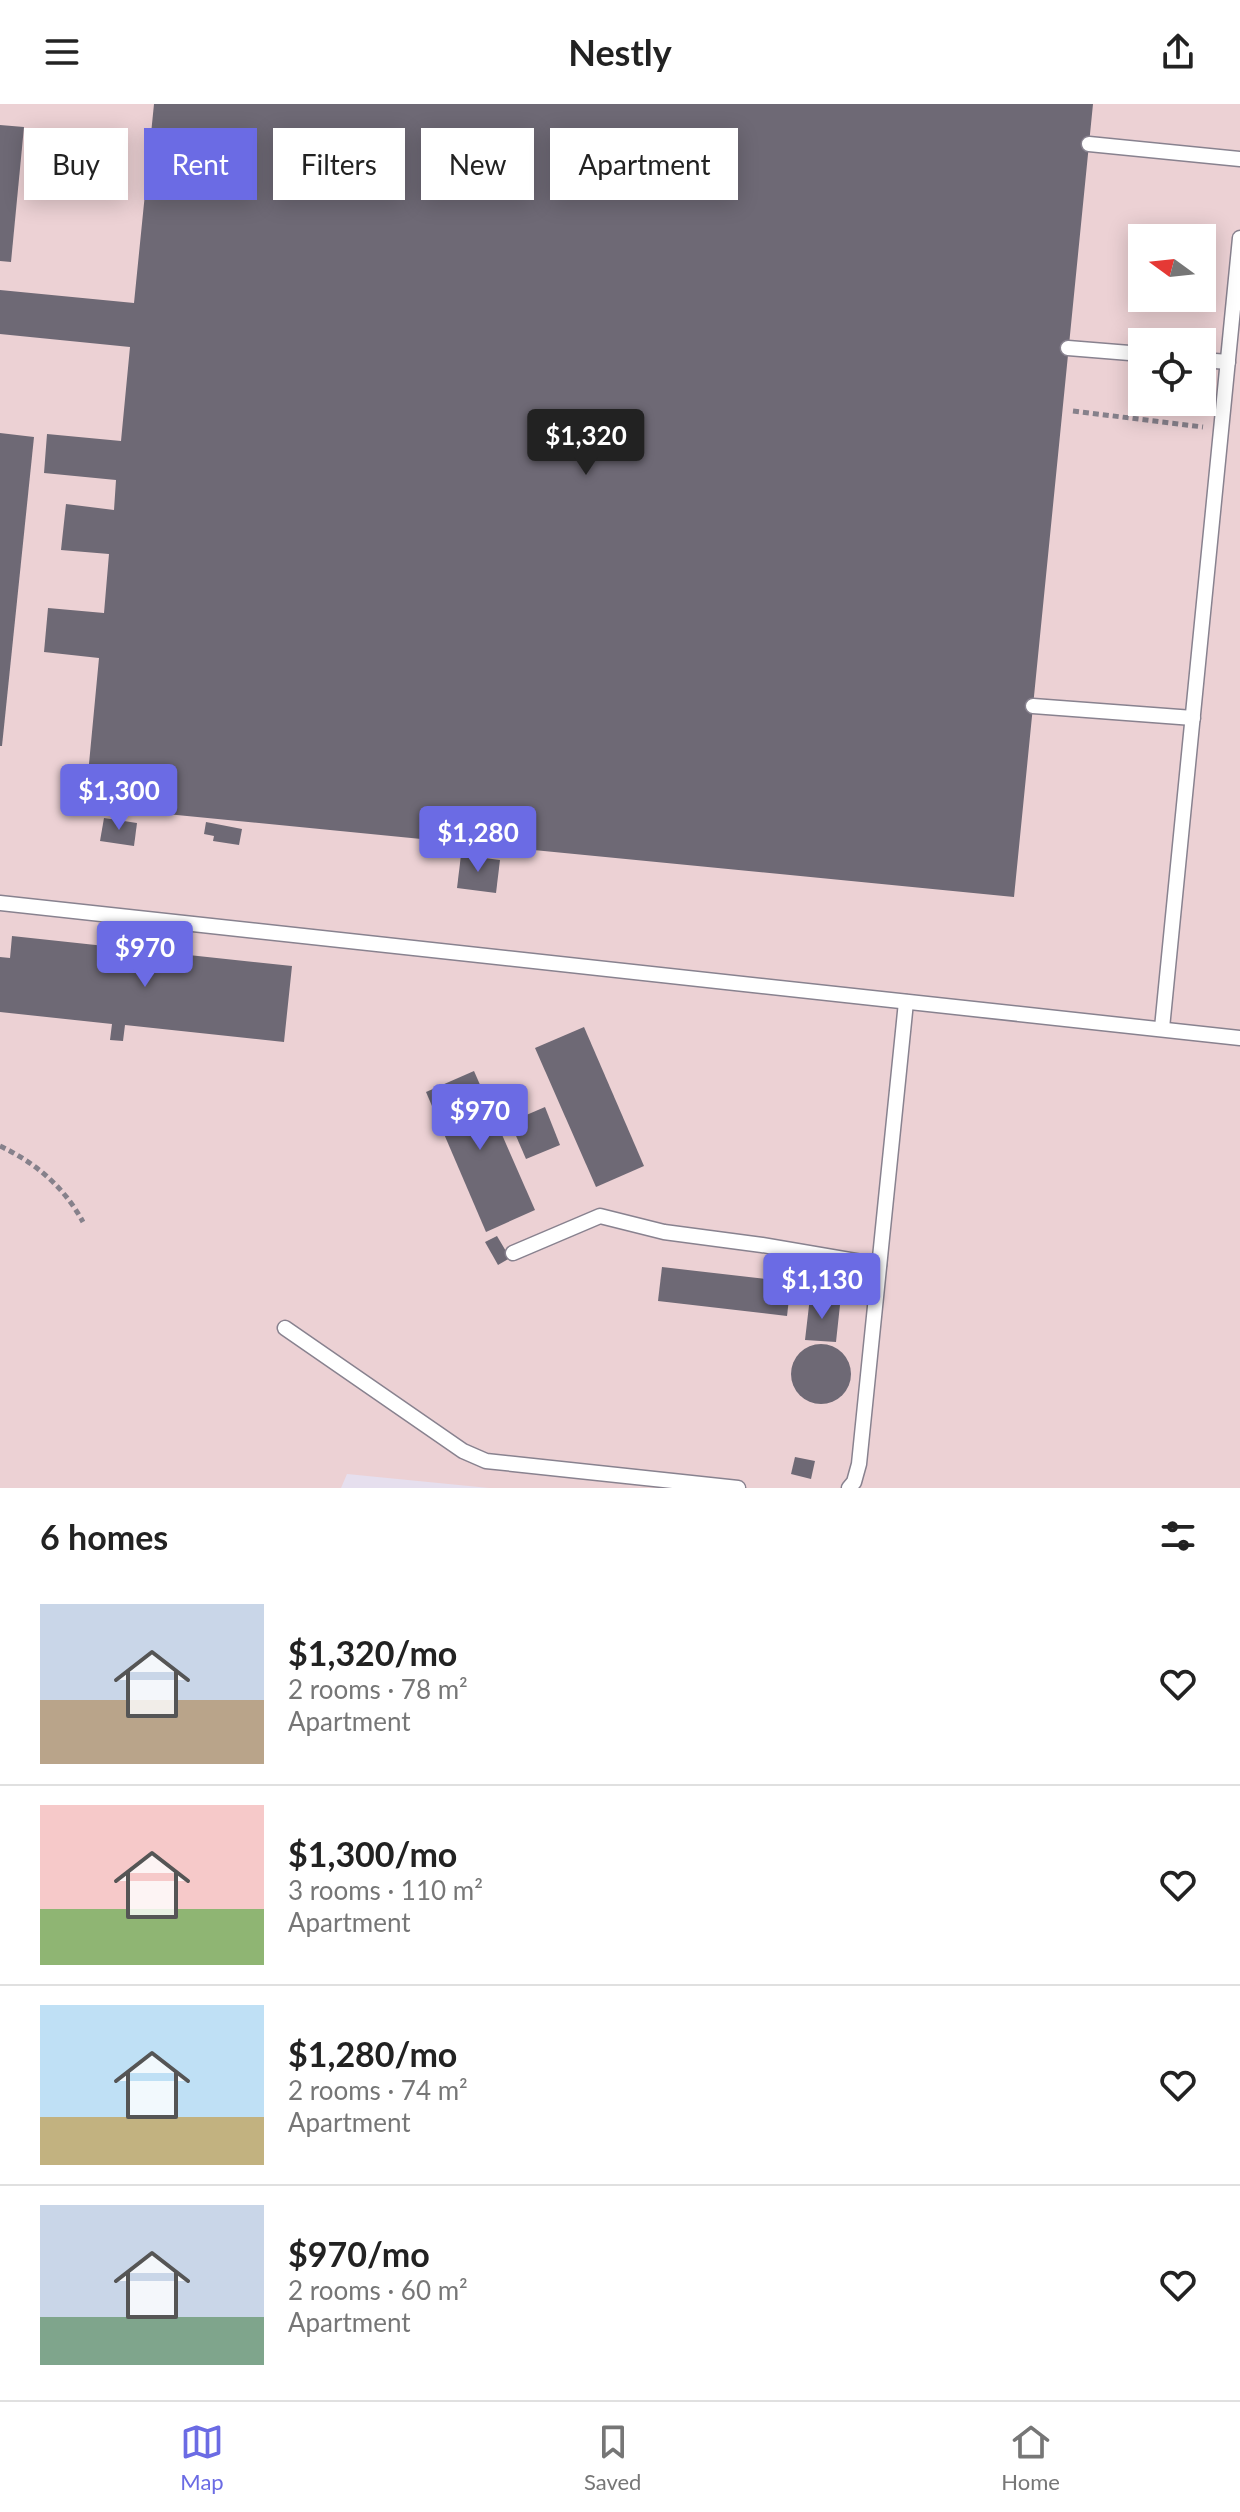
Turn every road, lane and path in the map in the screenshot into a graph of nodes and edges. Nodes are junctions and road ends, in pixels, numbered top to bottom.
1 (1089, 144) dead end
2 (1240, 159) edge
3 (1240, 238) edge
4 (1068, 348) dead end
5 (1128, 353) edge
6 (1216, 361) edge
7 (1228, 362) junction
8 (1073, 411) dead end
9 (1221, 429) junction
10 (1033, 706) dead end
11 (1193, 718) junction
12 (0, 903) edge
13 (906, 1002) junction
14 (1162, 1028) junction
15 (1240, 1038) edge
16 (0, 1146) edge
17 (83, 1222) dead end
18 (513, 1253) dead end
19 (879, 1265) junction
20 (285, 1328) dead end
21 (738, 1488) edge
22 (849, 1488) edge

1 - 2 lane
3 - 7 lane
4 - 5 lane
6 - 7 lane
7 - 9 lane
8 - 9 path
9 - 11 lane
10 - 11 lane
11 - 14 lane
12 - 13 lane
13 - 14 lane
13 - 19 lane
14 - 15 lane
16 - 17 path
18 - 19 lane
19 - 22 lane
20 - 21 lane

